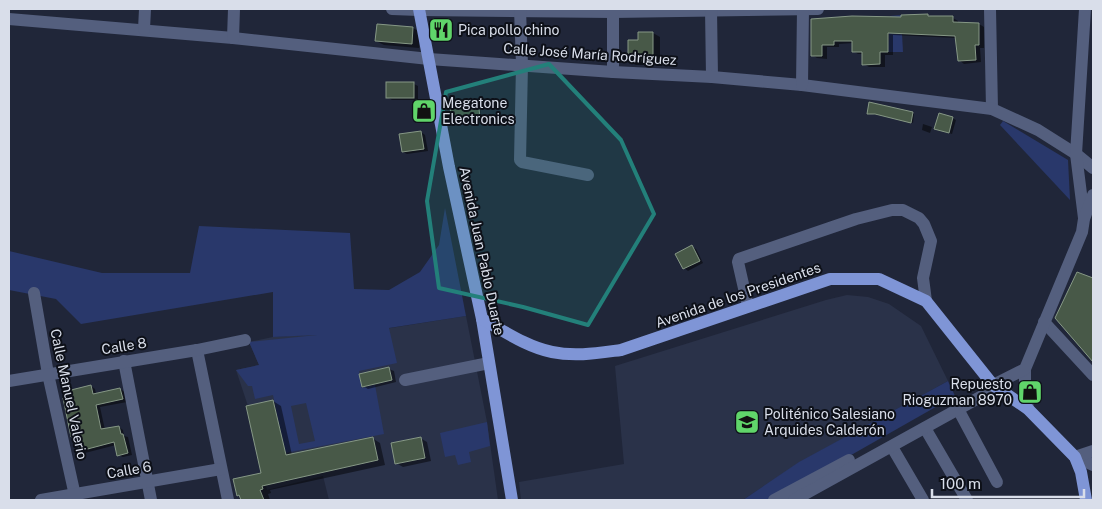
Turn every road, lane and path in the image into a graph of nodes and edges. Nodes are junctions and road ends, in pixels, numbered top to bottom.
1 (145, 9) edge
2 (234, 9) edge
3 (392, 9) edge
4 (803, 9) edge
5 (818, 9) edge
6 (990, 9) edge
7 (1084, 9) edge
8 (419, 10) edge
9 (520, 10) edge
10 (613, 10) edge
11 (711, 10) edge
12 (9, 19) edge
13 (144, 29) junction
14 (233, 38) junction
15 (429, 59) junction
16 (522, 65) junction
17 (614, 72) junction
18 (712, 77) junction
19 (802, 85) junction
20 (992, 109) junction
21 (1076, 154) junction
22 (1093, 168) edge
23 (588, 175) dead end
24 (1093, 195) edge
25 (1086, 229) edge
26 (34, 293) dead end
27 (926, 301) junction
28 (748, 306) junction
29 (482, 319) junction
30 (1044, 322) junction
31 (244, 340) dead end
32 (197, 350) junction
33 (124, 361) junction
34 (489, 363) junction
35 (1025, 369) junction
36 (48, 374) junction
37 (1093, 375) edge
38 (406, 380) dead end
39 (9, 382) edge
40 (993, 386) junction
41 (1028, 409) junction
42 (958, 410) junction
43 (925, 428) junction
44 (892, 447) junction
45 (1093, 451) edge
46 (1075, 457) junction
47 (1093, 465) edge
48 (221, 469) junction
49 (147, 482) junction
50 (997, 482) dead end
51 (1093, 496) edge
52 (76, 497) edge
53 (41, 500) edge
54 (151, 500) edge
55 (228, 500) edge
56 (512, 500) edge
57 (774, 500) edge
58 (794, 500) edge
59 (923, 500) edge
60 (967, 500) edge
61 (1088, 500) edge

1 - 13 street
2 - 14 street
3 - 8 street
4 - 5 street
4 - 11 street
4 - 19 street
6 - 20 street
7 - 21 street
8 - 9 street
8 - 15 main road, Avenida Juan Pablo Duarte
9 - 10 street
9 - 16 street
10 - 11 street
10 - 17 street
11 - 18 street
12 - 13 street, Calle José María Rodríguez
13 - 14 street, Calle José María Rodríguez
14 - 15 street, Calle José María Rodríguez
15 - 16 street, Calle José María Rodríguez
15 - 29 main road, Avenida Juan Pablo Duarte
16 - 17 street, Calle José María Rodríguez
16 - 23 street
17 - 18 street, Calle José María Rodríguez
18 - 19 street, Calle José María Rodríguez
19 - 20 street, Calle José María Rodríguez
20 - 21 street, Calle José María Rodríguez
21 - 22 street, Calle José María Rodríguez
21 - 25 street
24 - 25 street
25 - 30 street
26 - 36 street, Calle Manuel Valerio
27 - 28 main road, Avenida de los Presidentes
27 - 28 street
27 - 40 main road, Avenida de los Presidentes
28 - 29 main road, Avenida de los Presidentes
29 - 34 main road, Avenida Juan Pablo Duarte
30 - 35 street
30 - 37 street
31 - 32 street, Calle 8
32 - 33 street, Calle 8
32 - 48 street
33 - 36 street, Calle 8
33 - 49 street
34 - 38 street
34 - 56 main road, Avenida Juan Pablo Duarte
35 - 40 street
35 - 41 street
36 - 39 street, Calle 8
36 - 52 street, Calle Manuel Valerio
40 - 41 main road, Avenida de los Presidentes
40 - 42 street
40 - 57 street
41 - 46 main road, Avenida de los Presidentes
42 - 43 street
42 - 50 street
43 - 44 street
43 - 60 street
44 - 58 street
44 - 59 street
45 - 46 street
46 - 47 street
46 - 61 main road, Avenida de los Presidentes
48 - 49 street, Calle 6
48 - 55 street
49 - 52 street, Calle 6
49 - 54 street
51 - 61 street
52 - 53 street, Calle 6

